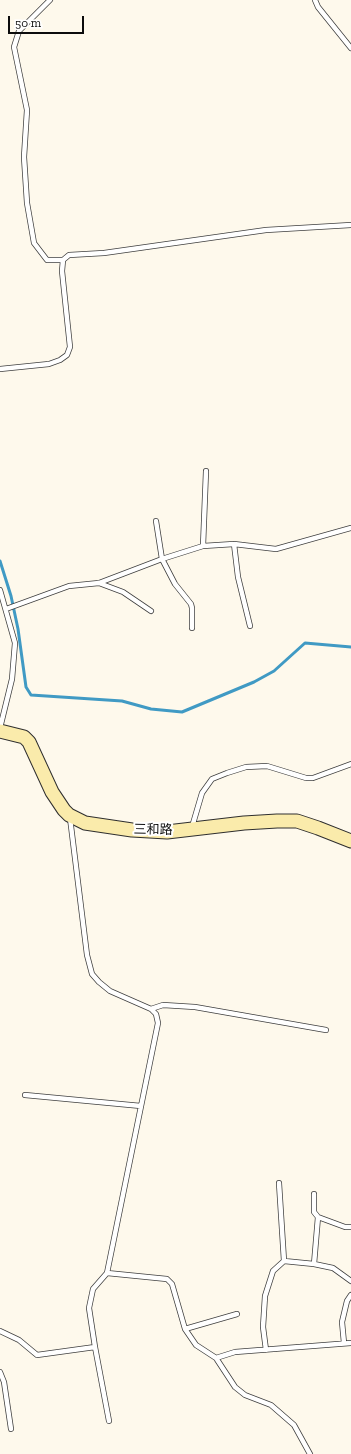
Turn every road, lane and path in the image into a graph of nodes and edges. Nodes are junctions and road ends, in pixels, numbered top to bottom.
1 (50, 0) edge
2 (315, 0) edge
3 (351, 48) edge
4 (351, 225) edge
5 (63, 260) junction
6 (0, 369) edge
7 (206, 471) dead end
8 (156, 521) dead end
9 (351, 528) edge
10 (234, 544) junction
11 (203, 546) junction
12 (162, 559) junction
13 (99, 583) junction
14 (0, 590) edge
15 (6, 610) junction
16 (151, 611) dead end
17 (250, 626) dead end
18 (192, 628) dead end
19 (0, 729) edge
20 (351, 764) edge
21 (69, 815) junction
22 (192, 829) junction
23 (351, 841) edge
24 (152, 1009) junction
25 (326, 1030) dead end
26 (25, 1095) dead end
27 (141, 1106) junction
28 (279, 1183) dead end
29 (314, 1194) dead end
30 (318, 1217) junction
31 (351, 1227) edge
32 (284, 1261) junction
33 (314, 1264) junction
34 (107, 1273) junction
35 (351, 1281) edge
36 (351, 1295) edge
37 (237, 1314) dead end
38 (184, 1330) junction
39 (0, 1331) edge
40 (344, 1343) junction
41 (351, 1343) edge
42 (95, 1348) junction
43 (266, 1350) junction
44 (216, 1358) junction
45 (0, 1372) edge
46 (109, 1421) dead end
47 (11, 1429) dead end
48 (310, 1454) edge

1 - 5 lane
2 - 3 lane
4 - 5 lane
5 - 6 lane
7 - 11 lane
8 - 12 lane
9 - 10 lane
10 - 11 lane
10 - 17 lane
11 - 12 lane
12 - 13 lane
12 - 18 lane
13 - 15 lane
13 - 16 lane
14 - 15 lane
15 - 19 lane
19 - 21 main road, 三和路
20 - 22 lane
21 - 22 main road, 三和路
21 - 24 lane
22 - 23 main road, 三和路
24 - 25 lane
24 - 27 lane
26 - 27 lane
27 - 34 lane
28 - 32 lane
29 - 30 lane
30 - 31 lane
30 - 33 lane
32 - 33 lane
32 - 43 lane
33 - 35 lane
34 - 38 lane
34 - 42 lane
36 - 40 lane
37 - 38 lane
38 - 44 lane
39 - 42 lane
40 - 41 lane
40 - 43 lane
42 - 46 lane
43 - 44 lane
44 - 48 lane
45 - 47 lane

